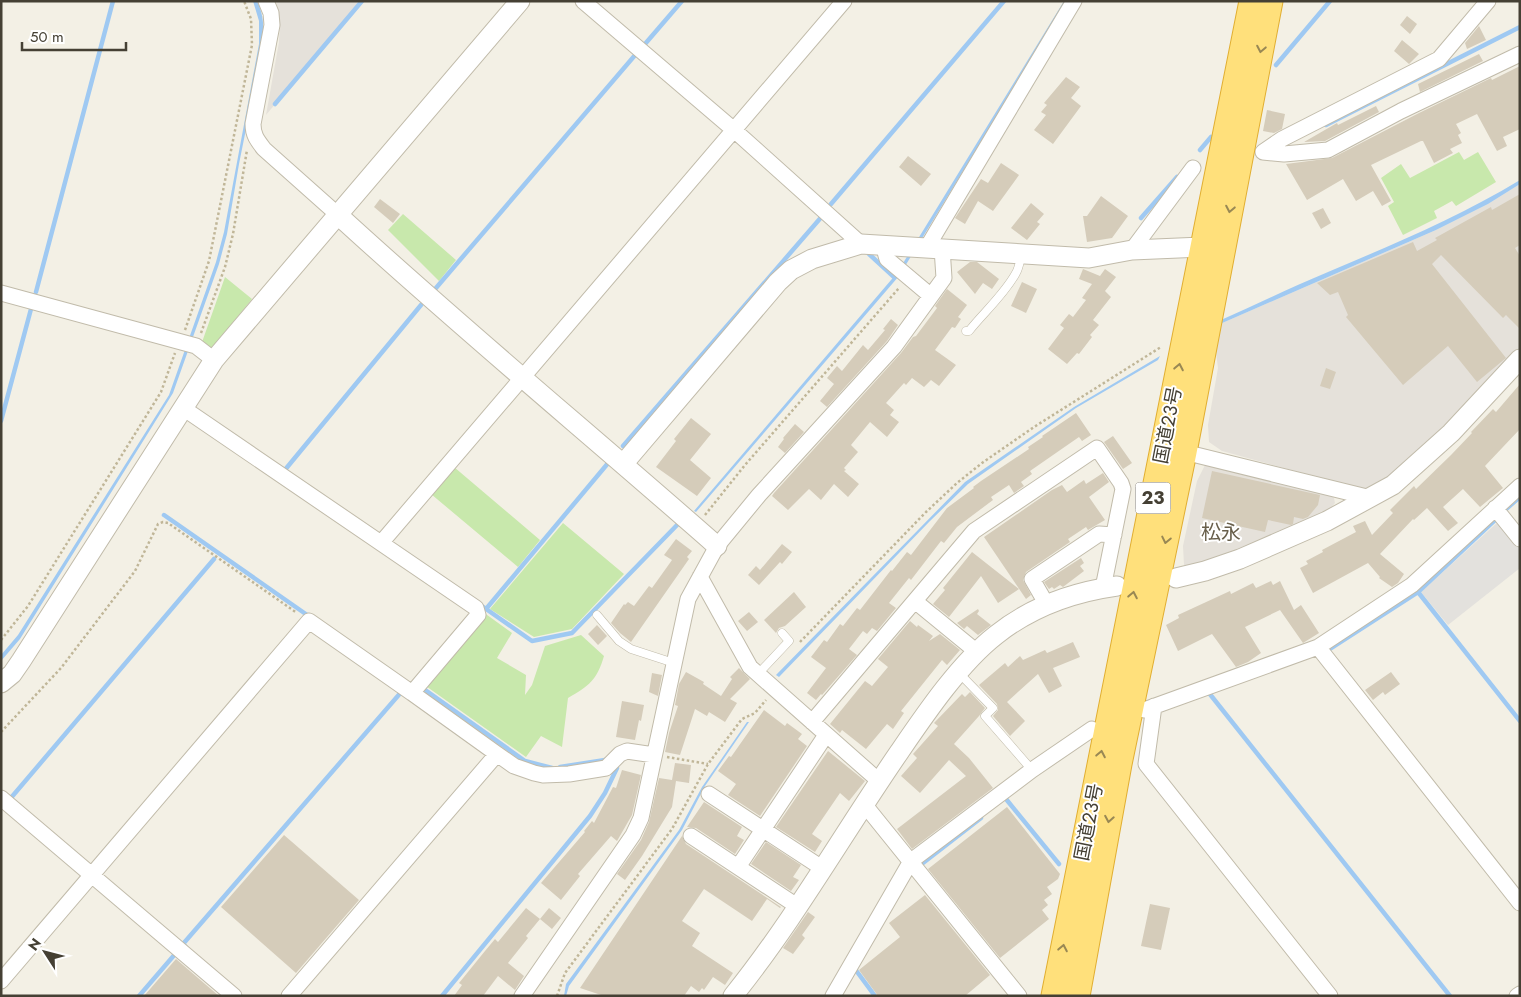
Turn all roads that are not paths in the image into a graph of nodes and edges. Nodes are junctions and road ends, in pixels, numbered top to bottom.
1 (266, 1) edge
2 (520, 1) edge
3 (583, 1) edge
4 (844, 1) edge
5 (1074, 1) edge
6 (1252, 1) edge
7 (1270, 1) edge
8 (1488, 1) edge
9 (1520, 54) edge
10 (734, 130) junction
11 (1192, 168) dead end
12 (337, 214) junction
13 (861, 244) junction
14 (883, 245) junction
15 (1202, 247) junction
16 (924, 248) junction
17 (1132, 250) junction
18 (1022, 254) junction
19 (1, 293) edge
20 (931, 296) junction
21 (966, 331) dead end
22 (1520, 359) edge
23 (214, 360) junction
24 (522, 378) junction
25 (183, 408) junction
26 (1184, 452) junction
27 (624, 463) junction
28 (1520, 486) edge
29 (1371, 498) junction
30 (1495, 508) junction
31 (1114, 535) junction
32 (1520, 539) edge
33 (381, 543) junction
34 (717, 546) junction
35 (700, 577) junction
36 (1176, 578) dead end
37 (1110, 587) joint
38 (916, 602) junction
39 (1047, 605) junction
40 (597, 615) dead end
41 (782, 634) dead end
42 (1318, 647) junction
43 (976, 652) junction
44 (674, 663) junction
45 (959, 673) junction
46 (758, 674) junction
47 (1, 684) edge
48 (412, 693) junction
49 (812, 722) junction
50 (1092, 729) dead end
51 (826, 734) junction
52 (497, 754) junction
53 (654, 755) junction
54 (1032, 770) junction
55 (879, 781) junction
56 (709, 794) dead end
57 (1, 798) edge
58 (864, 804) junction
59 (763, 830) junction
60 (691, 836) dead end
61 (911, 861) junction
62 (738, 867) junction
63 (822, 868) junction
64 (92, 874) junction
65 (1520, 903) edge
66 (797, 906) junction
67 (1, 981) edge
68 (234, 996) edge
69 (289, 996) edge
70 (522, 996) edge
71 (733, 996) edge
72 (832, 996) edge
73 (1019, 996) edge
74 (1054, 996) edge
75 (1077, 996) edge
76 (1330, 996) edge

1 - 12 street
2 - 12 street
3 - 10 street
4 - 10 street
5 - 16 street
6 - 15 highway, 国道23号 / 23
7 -> 26 highway, 国道23号 / 23
8 - 9 street
10 - 13 street
10 - 24 street
11 - 17 street
12 - 23 street
12 - 24 street
13 - 14 street
13 - 27 street
14 - 16 street
14 - 20 street
15 - 17 street
74 -> 15 highway, 国道23号 / 23
16 - 18 street
16 - 20 street
17 - 18 street
18 - 21 lane
19 - 23 street
20 - 34 street
22 - 29 street
23 - 25 street
24 - 27 street
24 - 33 street
25 - 33 street
25 - 47 street
26 - 29 street
26 -> 75 highway, 国道23号 / 23
27 - 34 street
28 - 30 street
29 - 36 street
30 - 32 street
30 - 42 street
31 - 37 street
31 - 38 street
31 - 39 street
33 - 48 street
34 - 35 street
35 - 44 street
35 - 46 street
37 - 39 street
38 - 43 street
38 - 49 street
39 - 43 street
40 - 44 lane
41 - 46 lane
42 - 65 street
42 - 76 street
43 - 45 street
44 - 53 street
45 - 54 lane
45 - 55 street
46 - 49 street
48 - 52 street
48 - 64 street
49 - 51 street
50 - 54 street
51 - 55 street
51 - 59 street
52 - 53 street
52 - 69 street
53 - 70 street
54 - 61 street
55 - 58 street
56 - 59 street
57 - 64 street
58 - 61 street
58 - 63 street
59 - 62 street
59 - 63 street
60 - 62 street
61 - 72 street
61 - 73 street
62 - 66 street
63 - 66 street
64 - 67 street
64 - 68 street
66 - 71 street

